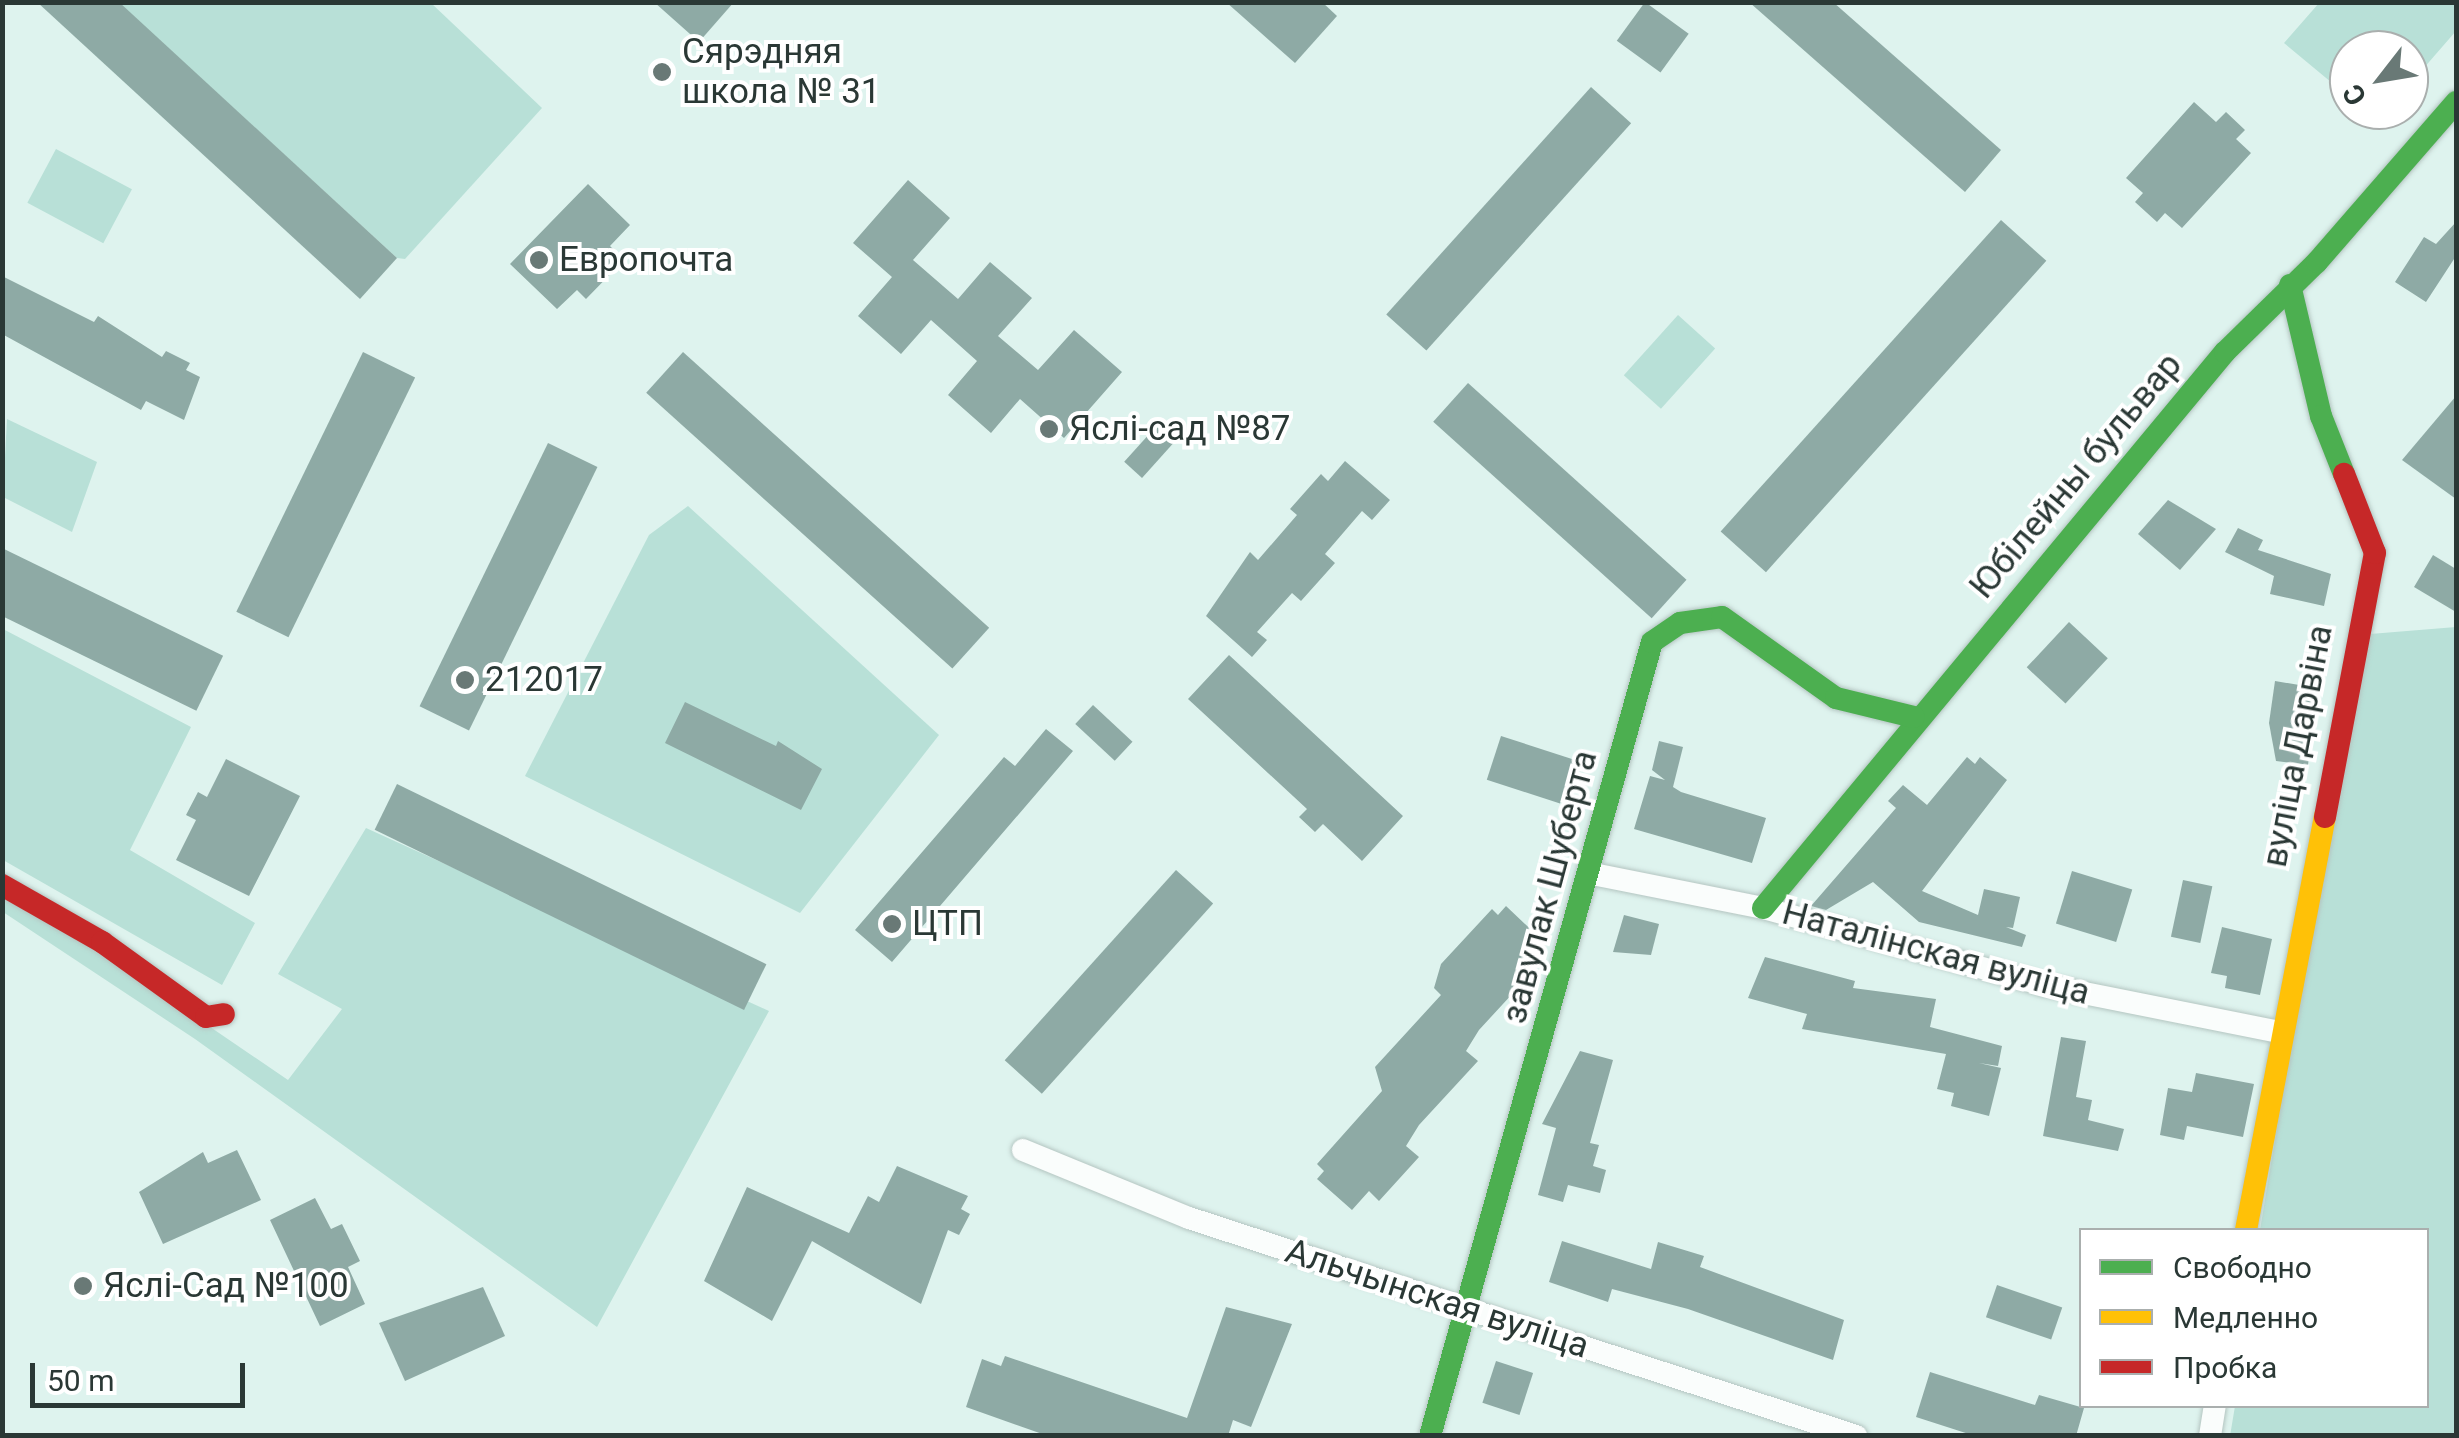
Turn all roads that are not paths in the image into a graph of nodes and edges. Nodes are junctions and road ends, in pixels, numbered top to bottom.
1 (2456, 102) edge
2 (2290, 285) junction
3 (1914, 717) junction
4 (1592, 874) junction
5 (2, 885) edge
6 (1763, 908) junction
7 (224, 1014) dead end
8 (2280, 1032) junction
9 (1023, 1150) dead end
10 (2246, 1228) edge
11 (1467, 1308) junction
12 (2215, 1408) edge
13 (1430, 1436) edge
14 (1856, 1436) edge
15 (2210, 1436) edge

1 - 2 street, Юбілейны бульвар
2 - 3 street, Юбілейны бульвар
2 - 8 street, вуліца Дарвіна
3 - 4 street, завулак Шуберта
3 - 6 street, Юбілейны бульвар
4 - 6 street, Наталінская вуліца
4 - 11 street, завулак Шуберта
5 - 7 street
6 - 8 street, Наталінская вуліца
8 - 10 street, вуліца Дарвіна
9 - 11 street, Альчынская вуліца
11 - 13 street, завулак Шуберта
11 - 14 street, Альчынская вуліца
12 - 15 street

